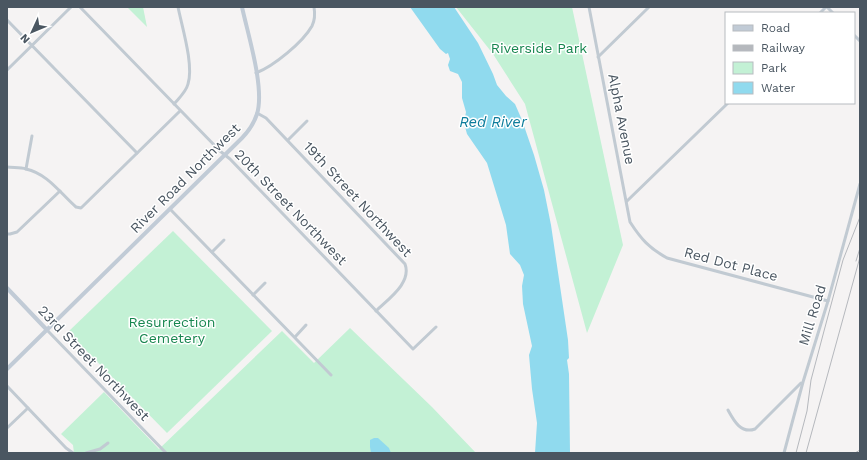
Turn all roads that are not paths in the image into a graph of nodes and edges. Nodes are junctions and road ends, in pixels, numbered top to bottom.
1 (71, 7) edge
2 (80, 7) edge
3 (178, 7) edge
4 (242, 7) edge
5 (314, 7) edge
6 (589, 7) edge
7 (649, 7) edge
8 (7, 20) edge
9 (32, 46) junction
10 (598, 57) junction
11 (7, 70) edge
12 (256, 73) junction
13 (174, 104) junction
14 (727, 104) edge
15 (180, 111) junction
16 (257, 113) junction
17 (307, 121) dead end
18 (32, 136) dead end
19 (288, 140) junction
20 (136, 153) junction
21 (225, 155) junction
22 (7, 167) edge
23 (26, 169) junction
24 (860, 184) edge
25 (60, 190) junction
26 (627, 202) junction
27 (170, 209) junction
28 (637, 233) joint
29 (7, 234) edge
30 (224, 240) dead end
31 (212, 252) junction
32 (265, 283) dead end
33 (7, 288) edge
34 (253, 295) junction
35 (828, 302) junction
36 (376, 311) junction
37 (306, 325) dead end
38 (436, 327) dead end
39 (48, 330) junction
40 (294, 337) junction
41 (7, 369) edge
42 (331, 375) dead end
43 (803, 382) junction
44 (7, 386) edge
45 (28, 408) junction
46 (728, 410) dead end
47 (7, 428) edge
48 (108, 443) dead end
49 (73, 453) edge
50 (86, 453) edge
51 (166, 453) edge
52 (784, 453) edge

1 - 9 street
2 - 13 street, 20th Street Northwest
3 - 13 street
4 - 12 street, River Road Northwest
5 - 12 street
6 - 10 street, Alpha Avenue
7 - 10 street
8 - 9 street
9 - 11 street
9 - 20 street
10 - 26 street, Alpha Avenue
12 - 16 street, River Road Northwest
13 - 15 street, 20th Street Northwest
14 - 26 street
15 - 20 street
15 - 21 street, 20th Street Northwest
16 - 19 street, 19th Street Northwest
16 - 21 street, River Road Northwest
17 - 19 street, 19th Street Northwest
18 - 23 street
19 - 36 street, 19th Street Northwest
20 - 25 street
21 - 27 street, River Road Northwest
21 - 36 street, 20th Street Northwest
22 - 23 street
23 - 25 street
24 - 35 street, Mill Road
25 - 29 street
26 - 28 street, Alpha Avenue
27 - 31 street
27 - 39 street, River Road Northwest
28 - 35 street, Red Dot Place
30 - 31 street
31 - 34 street
32 - 34 street
33 - 39 street, 23rd Street Northwest
34 - 40 street
35 - 43 street, Mill Road
36 - 38 street, 20th Street Northwest
37 - 40 street
39 - 41 street, River Road Northwest
39 - 51 street, 23rd Street Northwest
40 - 42 street
43 - 46 street
43 - 52 street, Mill Road
44 - 45 street
45 - 47 street
45 - 49 street
48 - 50 street

